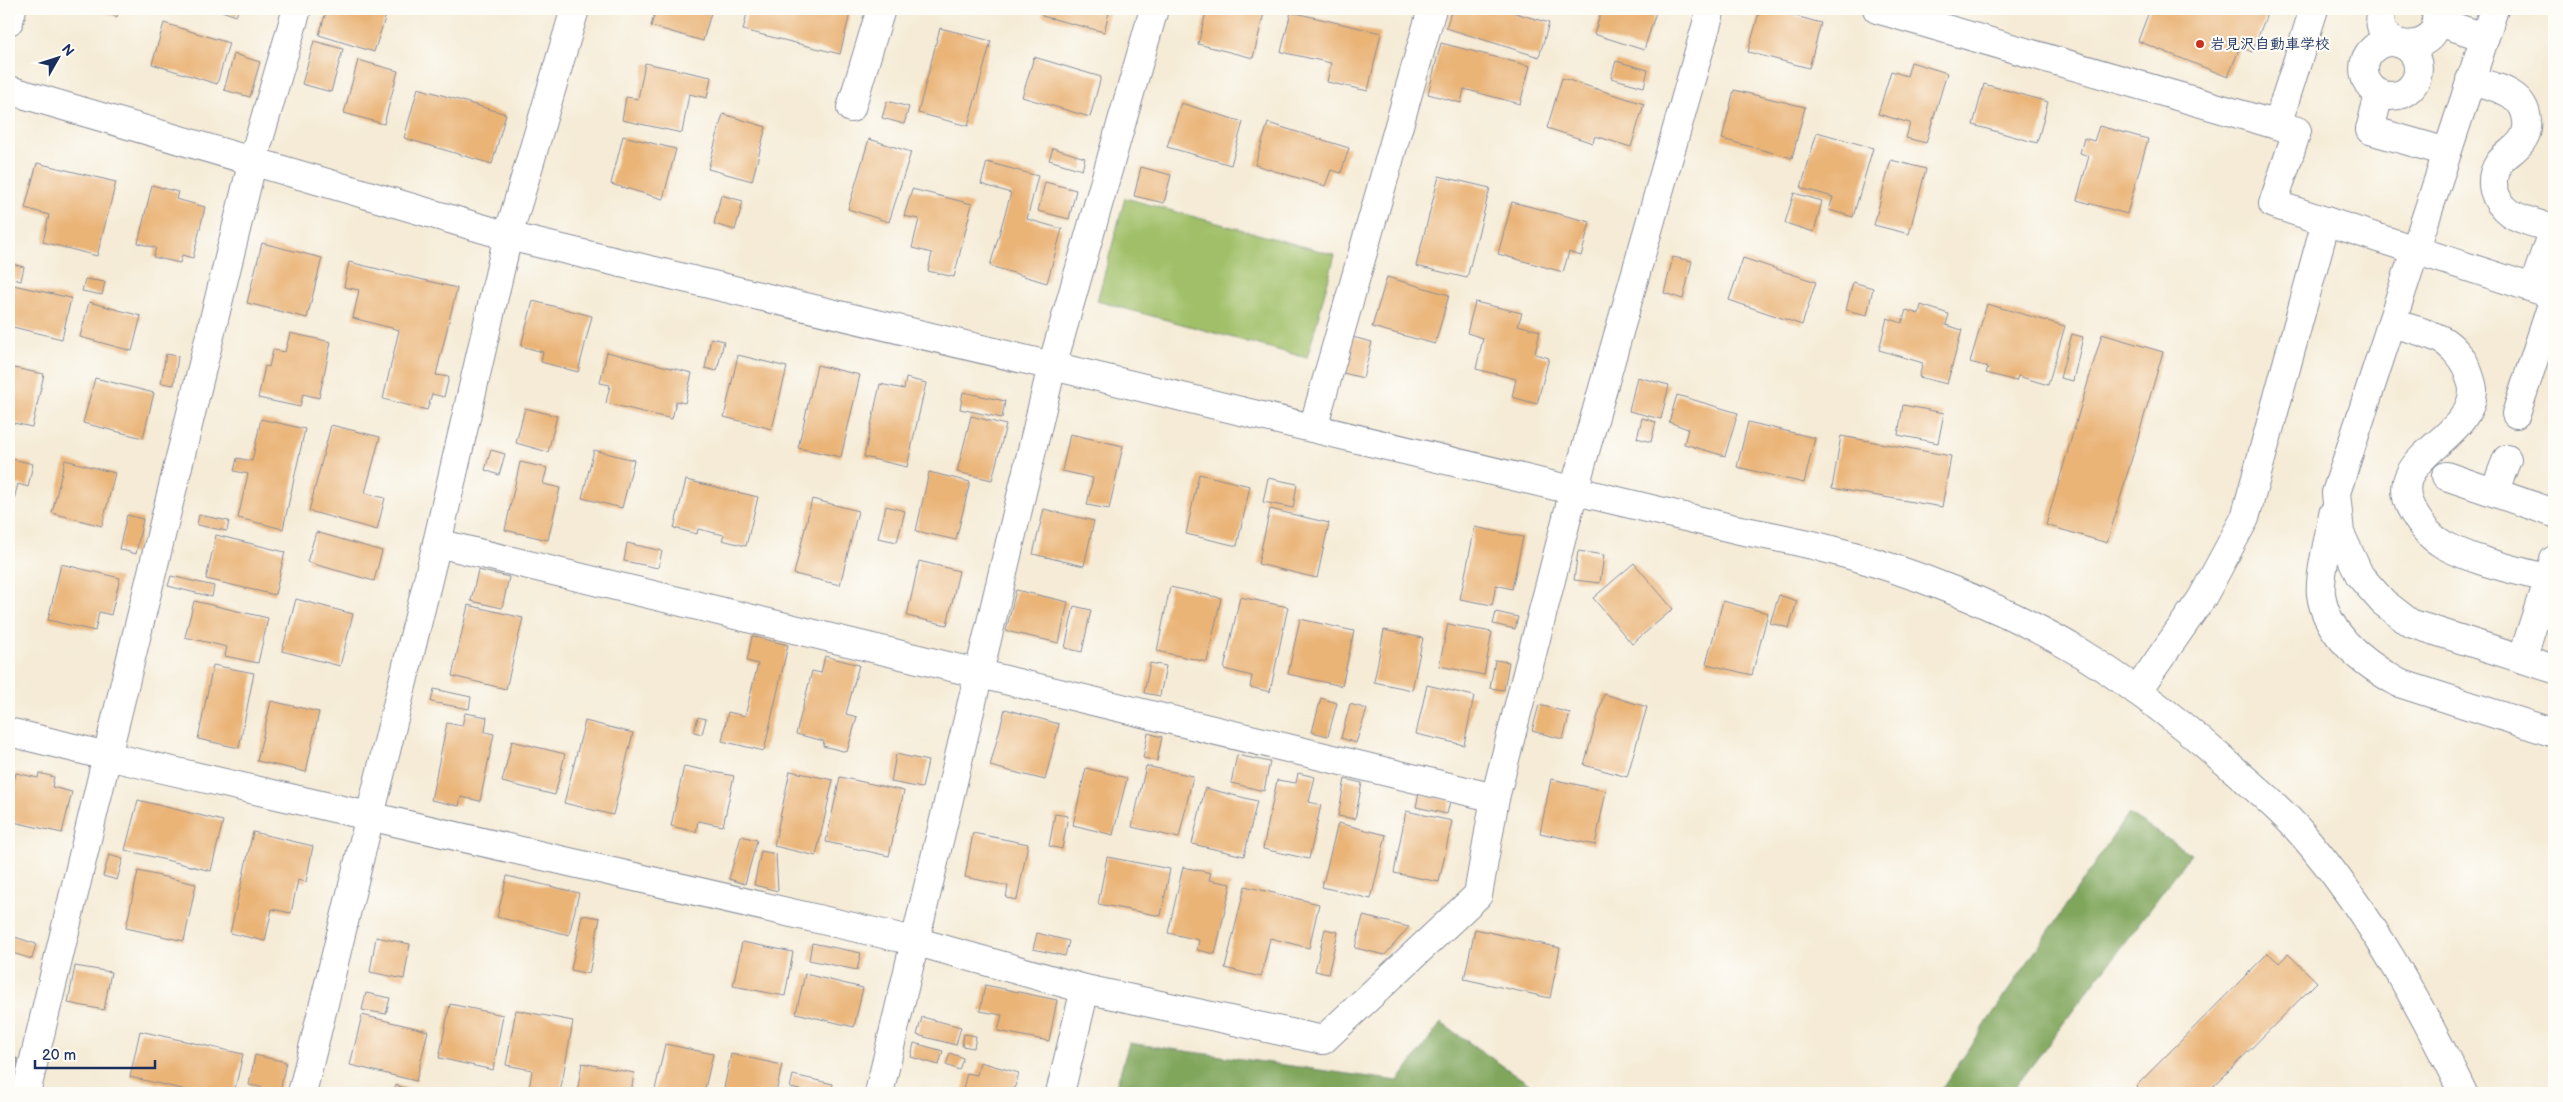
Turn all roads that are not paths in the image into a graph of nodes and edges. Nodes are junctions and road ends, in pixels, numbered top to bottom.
1 (12, 9) edge
2 (297, 9) edge
3 (575, 9) edge
4 (881, 9) edge
5 (1154, 9) edge
6 (1432, 9) edge
7 (1711, 9) edge
8 (1878, 9) edge
9 (2314, 9) edge
10 (2382, 9) edge
11 (2494, 9) edge
12 (2436, 15) edge
13 (9, 21) edge
14 (2484, 38) junction
15 (2403, 45) junction
16 (2470, 80) junction
17 (9, 90) edge
18 (2379, 94) junction
19 (851, 108) dead end
20 (2277, 125) junction
21 (2447, 152) junction
22 (253, 160) junction
23 (2326, 221) junction
24 (2554, 227) edge
25 (508, 236) junction
26 (2415, 250) junction
27 (2547, 293) edge
28 (2392, 322) junction
29 (1052, 366) junction
30 (2543, 371) edge
31 (2516, 414) dead end
32 (1314, 428) junction
33 (2506, 459) dead end
34 (2446, 476) dead end
35 (1574, 490) junction
36 (2494, 492) junction
37 (2336, 493) junction
38 (2554, 513) edge
39 (437, 543) junction
40 (2550, 586) edge
41 (2522, 659) junction
42 (2554, 669) edge
43 (980, 675) junction
44 (2137, 692) junction
45 (9, 732) edge
46 (2554, 733) edge
47 (107, 756) junction
48 (1495, 798) junction
49 (370, 815) junction
50 (914, 941) junction
51 (1085, 989) junction
52 (26, 1093) edge
53 (302, 1093) edge
54 (879, 1093) edge
55 (1060, 1093) edge
56 (2463, 1093) edge

1 - 13 street
2 - 22 street
3 - 25 street
4 - 19 street
5 - 29 street
6 - 32 street
7 - 35 street
8 - 20 street
9 - 20 street
10 - 15 street
11 - 14 street
12 - 14 street
12 - 15 street
14 - 16 street
15 - 18 street
15 - 18 street
16 - 21 street
16 - 24 street
17 - 22 street
18 - 21 street
20 - 23 street
21 - 26 street
22 - 25 street
22 - 47 street
23 - 26 street
23 - 44 street
24 - 27 street
25 - 29 street
25 - 39 street
26 - 27 street
26 - 28 street
27 - 30 street
28 - 37 street
28 - 40 street
29 - 32 street
29 - 43 street
30 - 31 street
32 - 35 street
33 - 36 street
34 - 36 street
35 - 44 street
35 - 48 street
36 - 38 street
37 - 41 street
37 - 46 street
39 - 43 street
39 - 49 street
40 - 41 street
41 - 42 street
43 - 48 street
43 - 50 street
44 - 56 street
45 - 47 street
47 - 49 street
47 - 52 street
48 - 51 street
49 - 50 street
49 - 53 street
50 - 51 street
50 - 54 street
51 - 55 street

